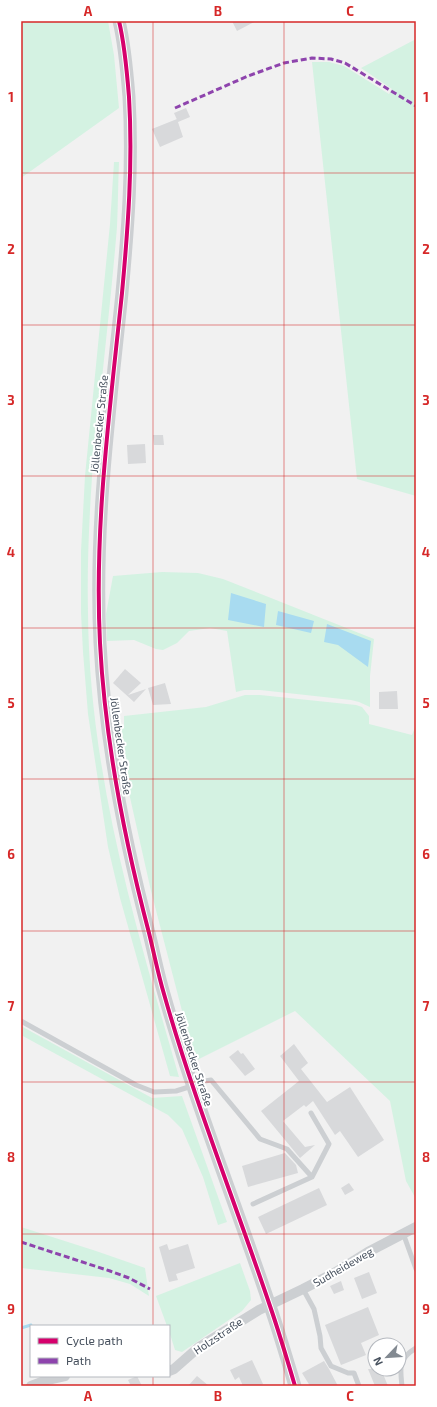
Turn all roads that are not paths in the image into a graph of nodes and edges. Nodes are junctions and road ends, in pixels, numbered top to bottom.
1 (119, 21) edge
2 (21, 1021) edge
3 (192, 1084) junction
4 (311, 1113) dead end
5 (312, 1177) junction
6 (253, 1204) dead end
7 (416, 1227) edge
8 (403, 1233) junction
9 (416, 1269) edge
10 (304, 1289) junction
11 (270, 1305) junction
12 (416, 1348) edge
13 (170, 1370) edge
14 (60, 1377) edge
15 (31, 1386) edge
16 (295, 1386) edge
17 (359, 1386) edge
18 (402, 1386) edge

1 - 3 street, Jöllenbecker Straße
2 - 3 lane
3 - 5 lane
3 - 11 street, Jöllenbecker Straße
4 - 5 lane
5 - 6 lane
7 - 8 street, Sudheideweg
8 - 9 lane
8 - 10 street, Sudheideweg
10 - 11 street, Sudheideweg
10 - 17 lane
11 - 13 street, Holzstraße
11 - 16 street, Jöllenbecker Straße
12 - 18 lane
14 - 15 street

